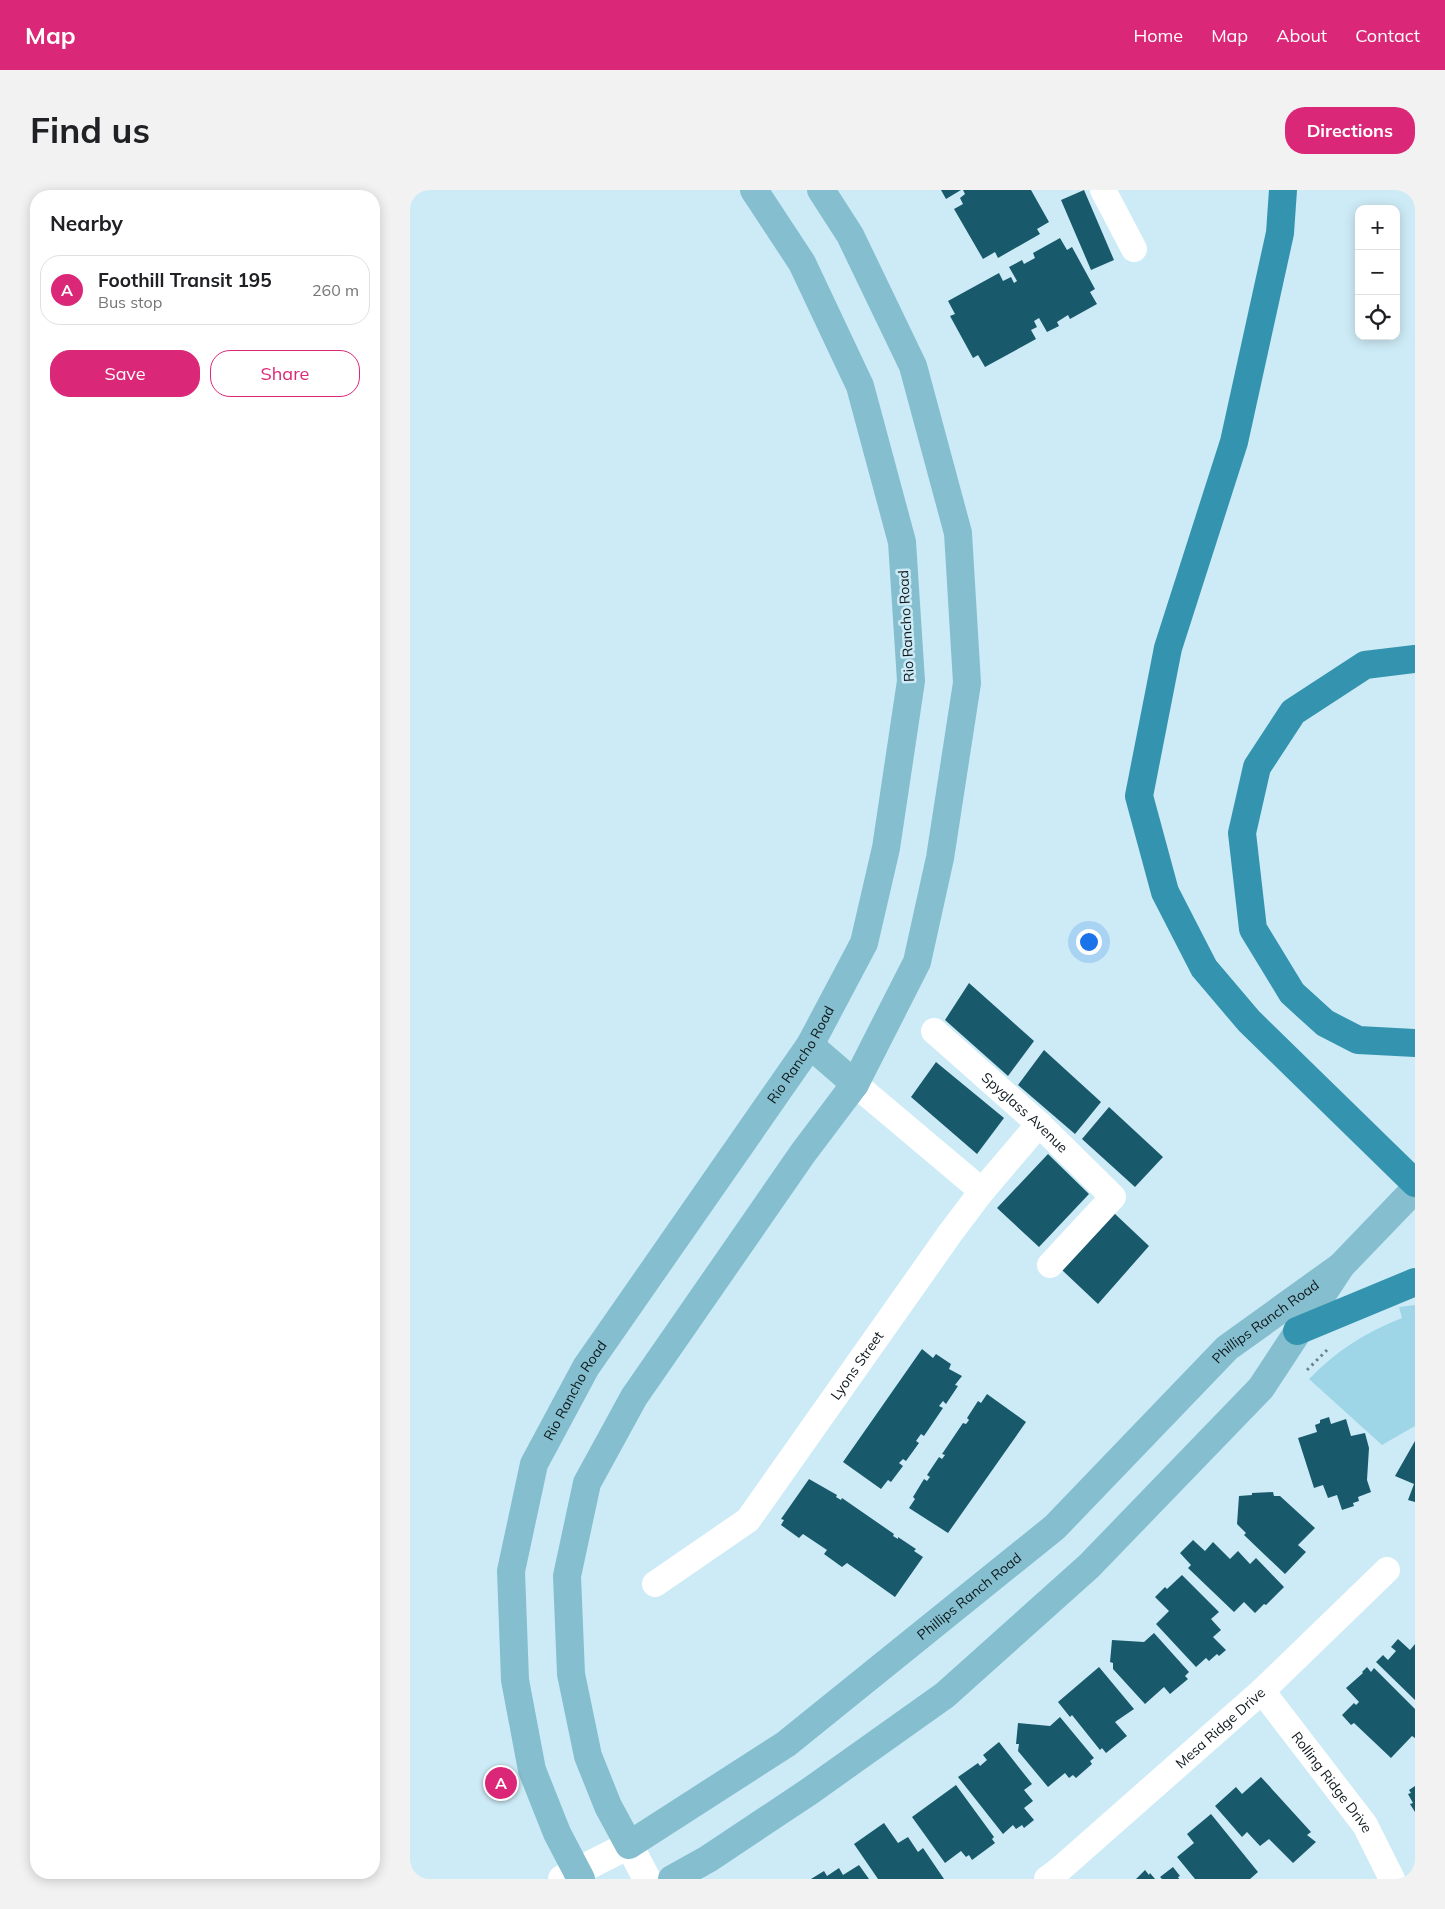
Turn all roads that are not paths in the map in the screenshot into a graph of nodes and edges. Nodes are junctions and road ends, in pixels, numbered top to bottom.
1 (754, 190) edge
2 (821, 190) edge
3 (1103, 190) edge
4 (1283, 190) edge
5 (1134, 249) dead end
6 (1415, 658) edge
7 (934, 1031) dead end
8 (1415, 1043) edge
9 (810, 1045) junction
10 (856, 1084) junction
11 (1039, 1124) junction
12 (1415, 1183) edge
13 (1415, 1189) edge
14 (982, 1191) junction
15 (1050, 1265) dead end
16 (1341, 1266) junction
17 (1415, 1282) edge
18 (1297, 1331) junction
19 (1388, 1570) dead end
20 (655, 1584) dead end
21 (1262, 1690) junction
22 (629, 1845) junction
23 (573, 1876) edge
24 (647, 1879) edge
25 (672, 1879) edge
26 (1047, 1879) edge
27 (1392, 1879) edge

1 - 9 main road, Rio Rancho Road
2 - 10 main road
3 - 5 street
4 - 12 highway
6 - 8 highway
7 - 11 street, Spyglass Avenue
9 - 10 main road
9 - 23 main road, Rio Rancho Road
10 - 14 street
10 - 22 main road
11 - 14 street, Lyons Street
11 - 15 street, Spyglass Avenue
13 - 16 main road, Phillips Ranch Road
14 - 20 street, Lyons Street
16 - 18 main road, Phillips Ranch Road
16 - 22 main road, Phillips Ranch Road
17 - 18 highway
18 - 25 main road, Phillips Ranch Road
19 - 21 street, Mesa Ridge Drive
21 - 26 street, Mesa Ridge Drive
21 - 27 street, Rolling Ridge Drive
22 - 23 main road, Phillips Ranch Road
22 - 24 main road

